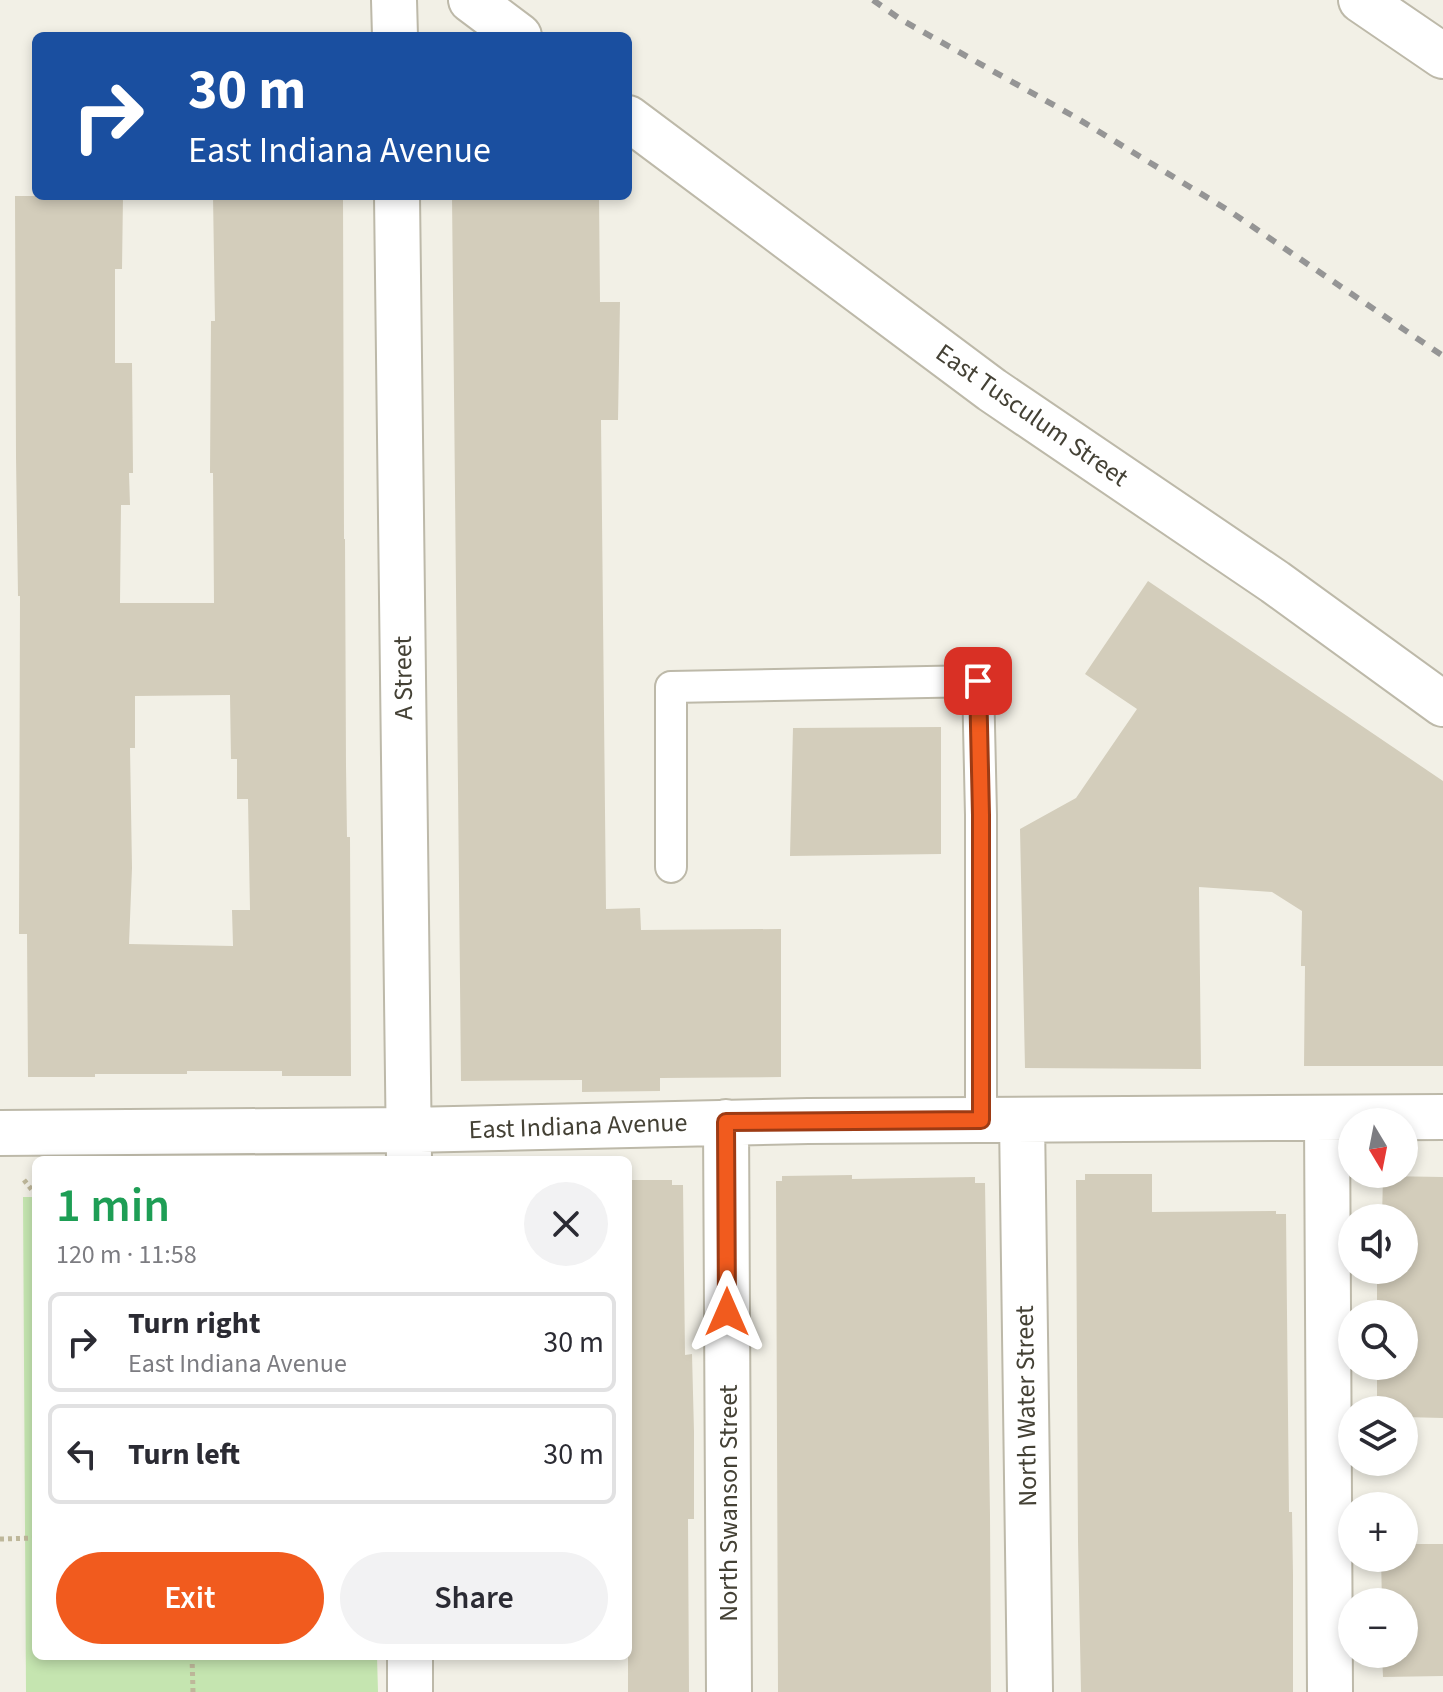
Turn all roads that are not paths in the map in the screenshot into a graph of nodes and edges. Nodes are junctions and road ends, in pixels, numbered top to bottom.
1 (394, 0) edge
2 (471, 0) edge
3 (1361, 0) edge
4 (395, 32) edge
5 (514, 32) edge
6 (1443, 56) edge
7 (632, 121) edge
8 (397, 200) edge
9 (1443, 704) edge
10 (671, 867) dead end
11 (1443, 1117) edge
12 (1327, 1118) junction
13 (1002, 1120) junction
14 (726, 1122) junction
15 (0, 1133) edge
16 (409, 1145) edge
17 (410, 1660) edge
18 (410, 1692) edge
19 (729, 1692) edge
20 (1030, 1692) edge
21 (1330, 1692) edge

1 - 4 street
2 - 5 street
3 - 6 street
7 - 9 street, East Tusculum Street
8 - 16 street, A Street
10 - 13 lane
11 - 12 street, East Indiana Avenue
12 - 13 street, East Indiana Avenue
12 - 21 street
13 - 14 street, East Indiana Avenue
13 - 20 street, North Water Street
14 - 16 street, East Indiana Avenue
14 - 19 street, North Swanson Street
15 - 16 street, East Indiana Avenue
17 - 18 street

